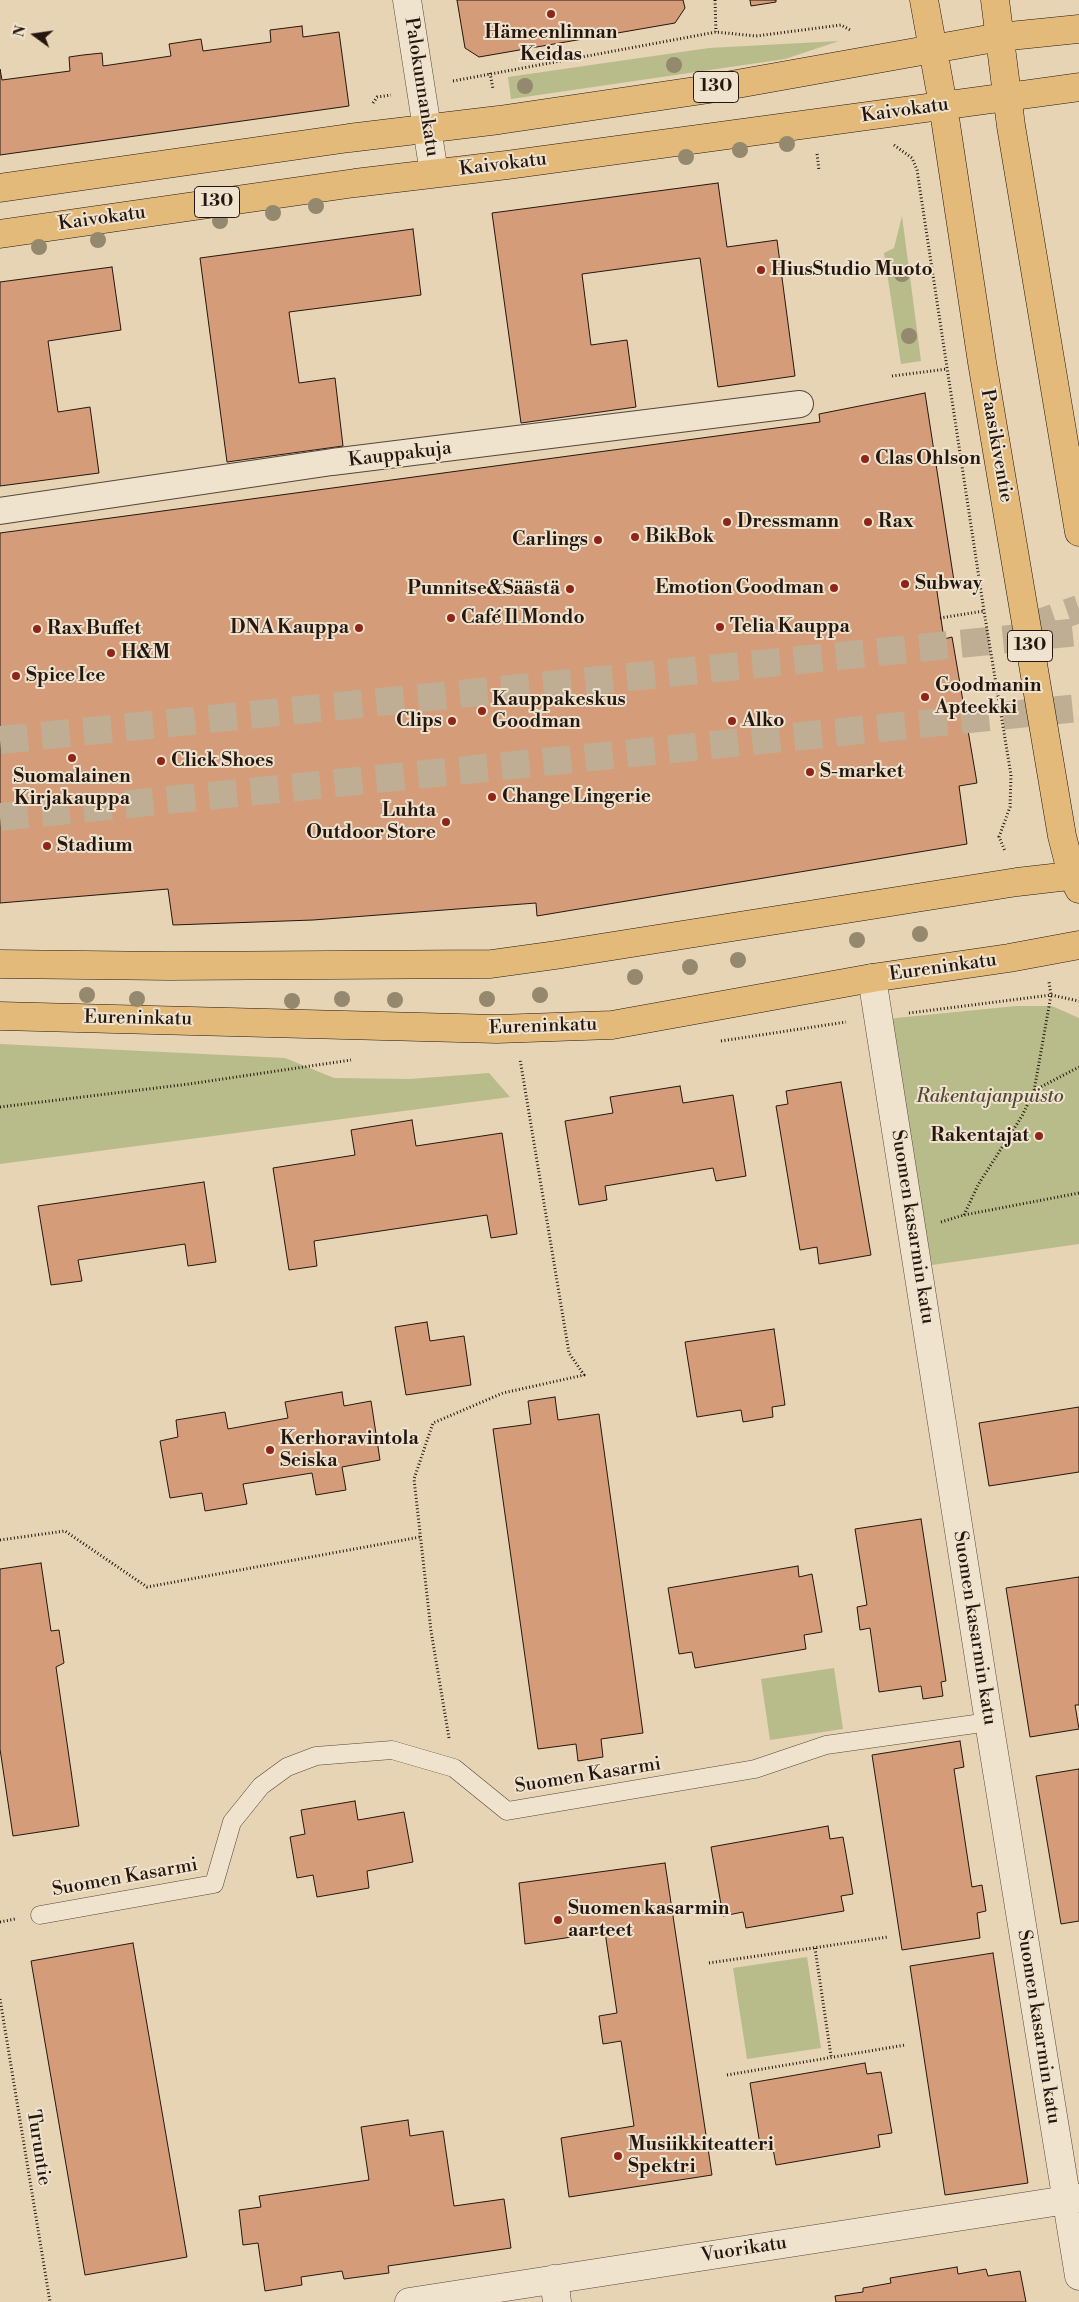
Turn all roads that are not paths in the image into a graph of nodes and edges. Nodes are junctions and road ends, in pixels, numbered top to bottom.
1 (407, 0) edge
2 (924, 0) edge
3 (995, 0) edge
4 (1079, 29) edge
5 (1000, 37) junction
6 (932, 50) junction
7 (1079, 87) edge
8 (1007, 97) junction
9 (943, 105) junction
10 (428, 128) junction
11 (434, 173) junction
12 (0, 188) edge
13 (0, 234) edge
14 (800, 404) dead end
15 (0, 511) edge
16 (1079, 532) edge
17 (1077, 880) edge
18 (1079, 945) edge
19 (0, 964) edge
20 (872, 978) junction
21 (0, 1016) edge
22 (988, 1722) junction
23 (40, 1915) dead end
24 (1073, 2199) edge
25 (1079, 2276) edge
26 (556, 2291) edge
27 (409, 2302) edge

1 - 10 street, Palokunnankatu
2 - 6 main road, Paasikiventie
3 - 5 main road
4 - 5 main road
5 - 6 main road, 130
5 - 8 main road
6 - 9 main road, Paasikiventie / 130
6 - 10 main road, 130
7 - 8 main road, Kaivokatu
8 - 9 main road, Kaivokatu / 130
8 - 16 main road
9 - 11 main road, Kaivokatu / 130
9 - 17 main road, Paasikiventie / 130
10 - 11 street, Palokunnankatu
10 - 12 main road, 130
11 - 13 main road, Kaivokatu / 130
14 - 15 street, Kauppakuja
17 - 19 main road
18 - 20 main road, Eureninkatu
20 - 21 main road, Eureninkatu
20 - 22 street, Suomen kasarmin katu
22 - 23 lane, Suomen Kasarmi
22 - 24 street, Suomen kasarmin katu
24 - 25 street, Suomen kasarmin katu
24 - 26 street, Vuorikatu
26 - 27 street, Vuorikatu

